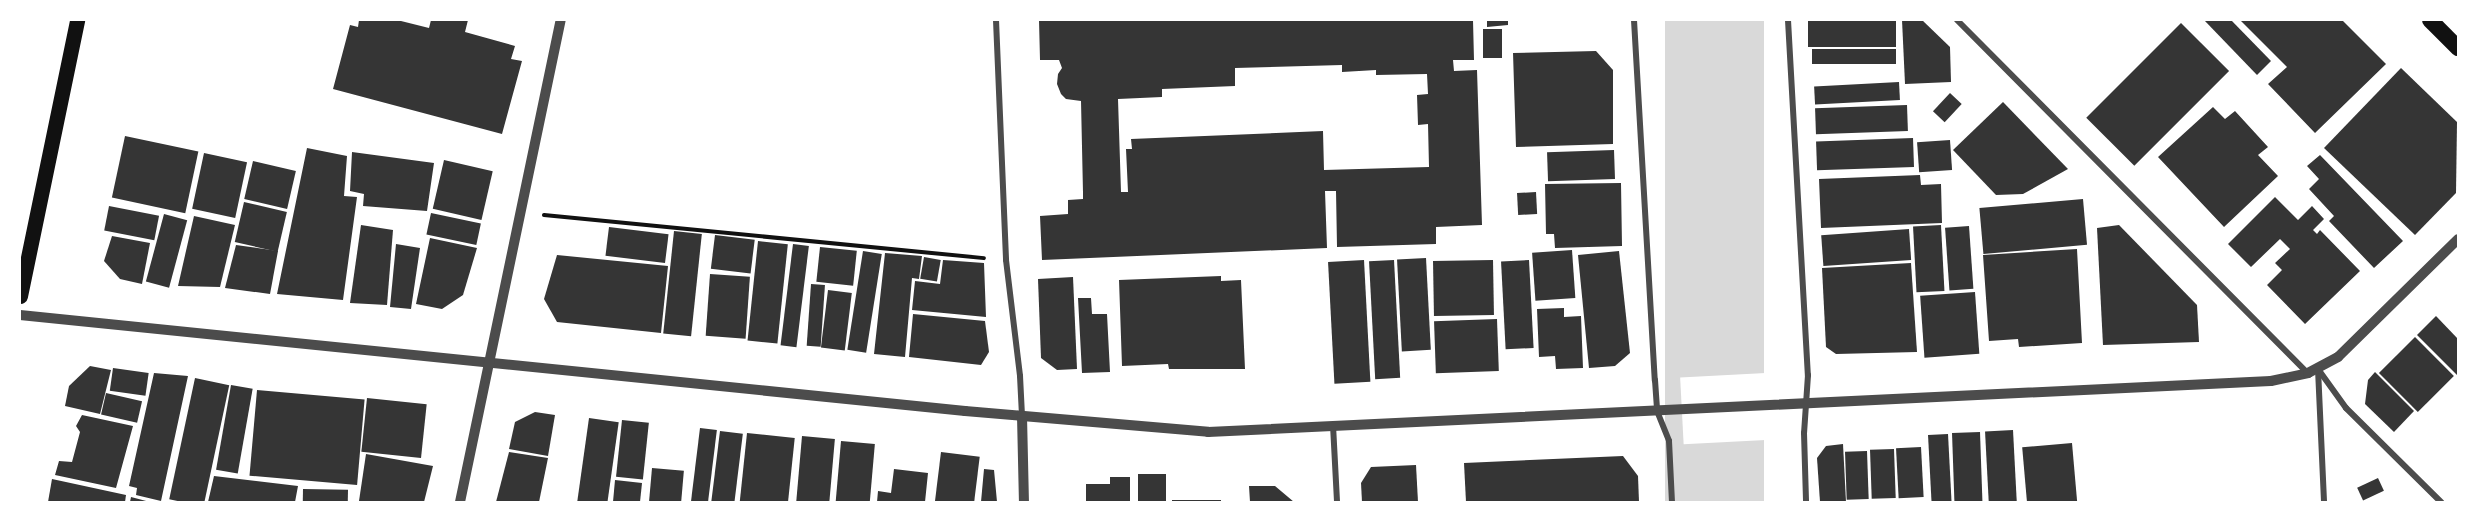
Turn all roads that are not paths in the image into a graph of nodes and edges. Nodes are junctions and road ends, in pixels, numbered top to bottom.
1 (77, 20) edge
2 (561, 20) edge
3 (996, 20) edge
4 (1634, 20) edge
5 (1788, 20) edge
6 (1957, 20) edge
7 (2430, 20) edge
8 (2458, 48) edge
9 (2458, 239) edge
10 (20, 297) edge
11 (20, 315) edge
12 (491, 363) junction
13 (2313, 371) junction
14 (1805, 404) junction
15 (1658, 411) junction
16 (1022, 416) junction
17 (1333, 425) junction
18 (459, 502) edge
19 (1024, 502) edge
20 (1336, 502) edge
21 (1672, 502) edge
22 (1806, 502) edge
23 (2324, 502) edge
24 (2441, 502) edge

1 - 10 main road
2 - 12 street
3 - 16 street
4 - 15 street
5 - 14 street
6 - 13 street
7 - 8 highway
9 - 13 street
11 - 12 street
12 - 16 street
12 - 18 street
13 - 14 street
13 - 23 street
13 - 24 street
14 - 15 street
14 - 22 street
15 - 17 street
15 - 21 street
16 - 17 street
16 - 19 street
17 - 20 street

